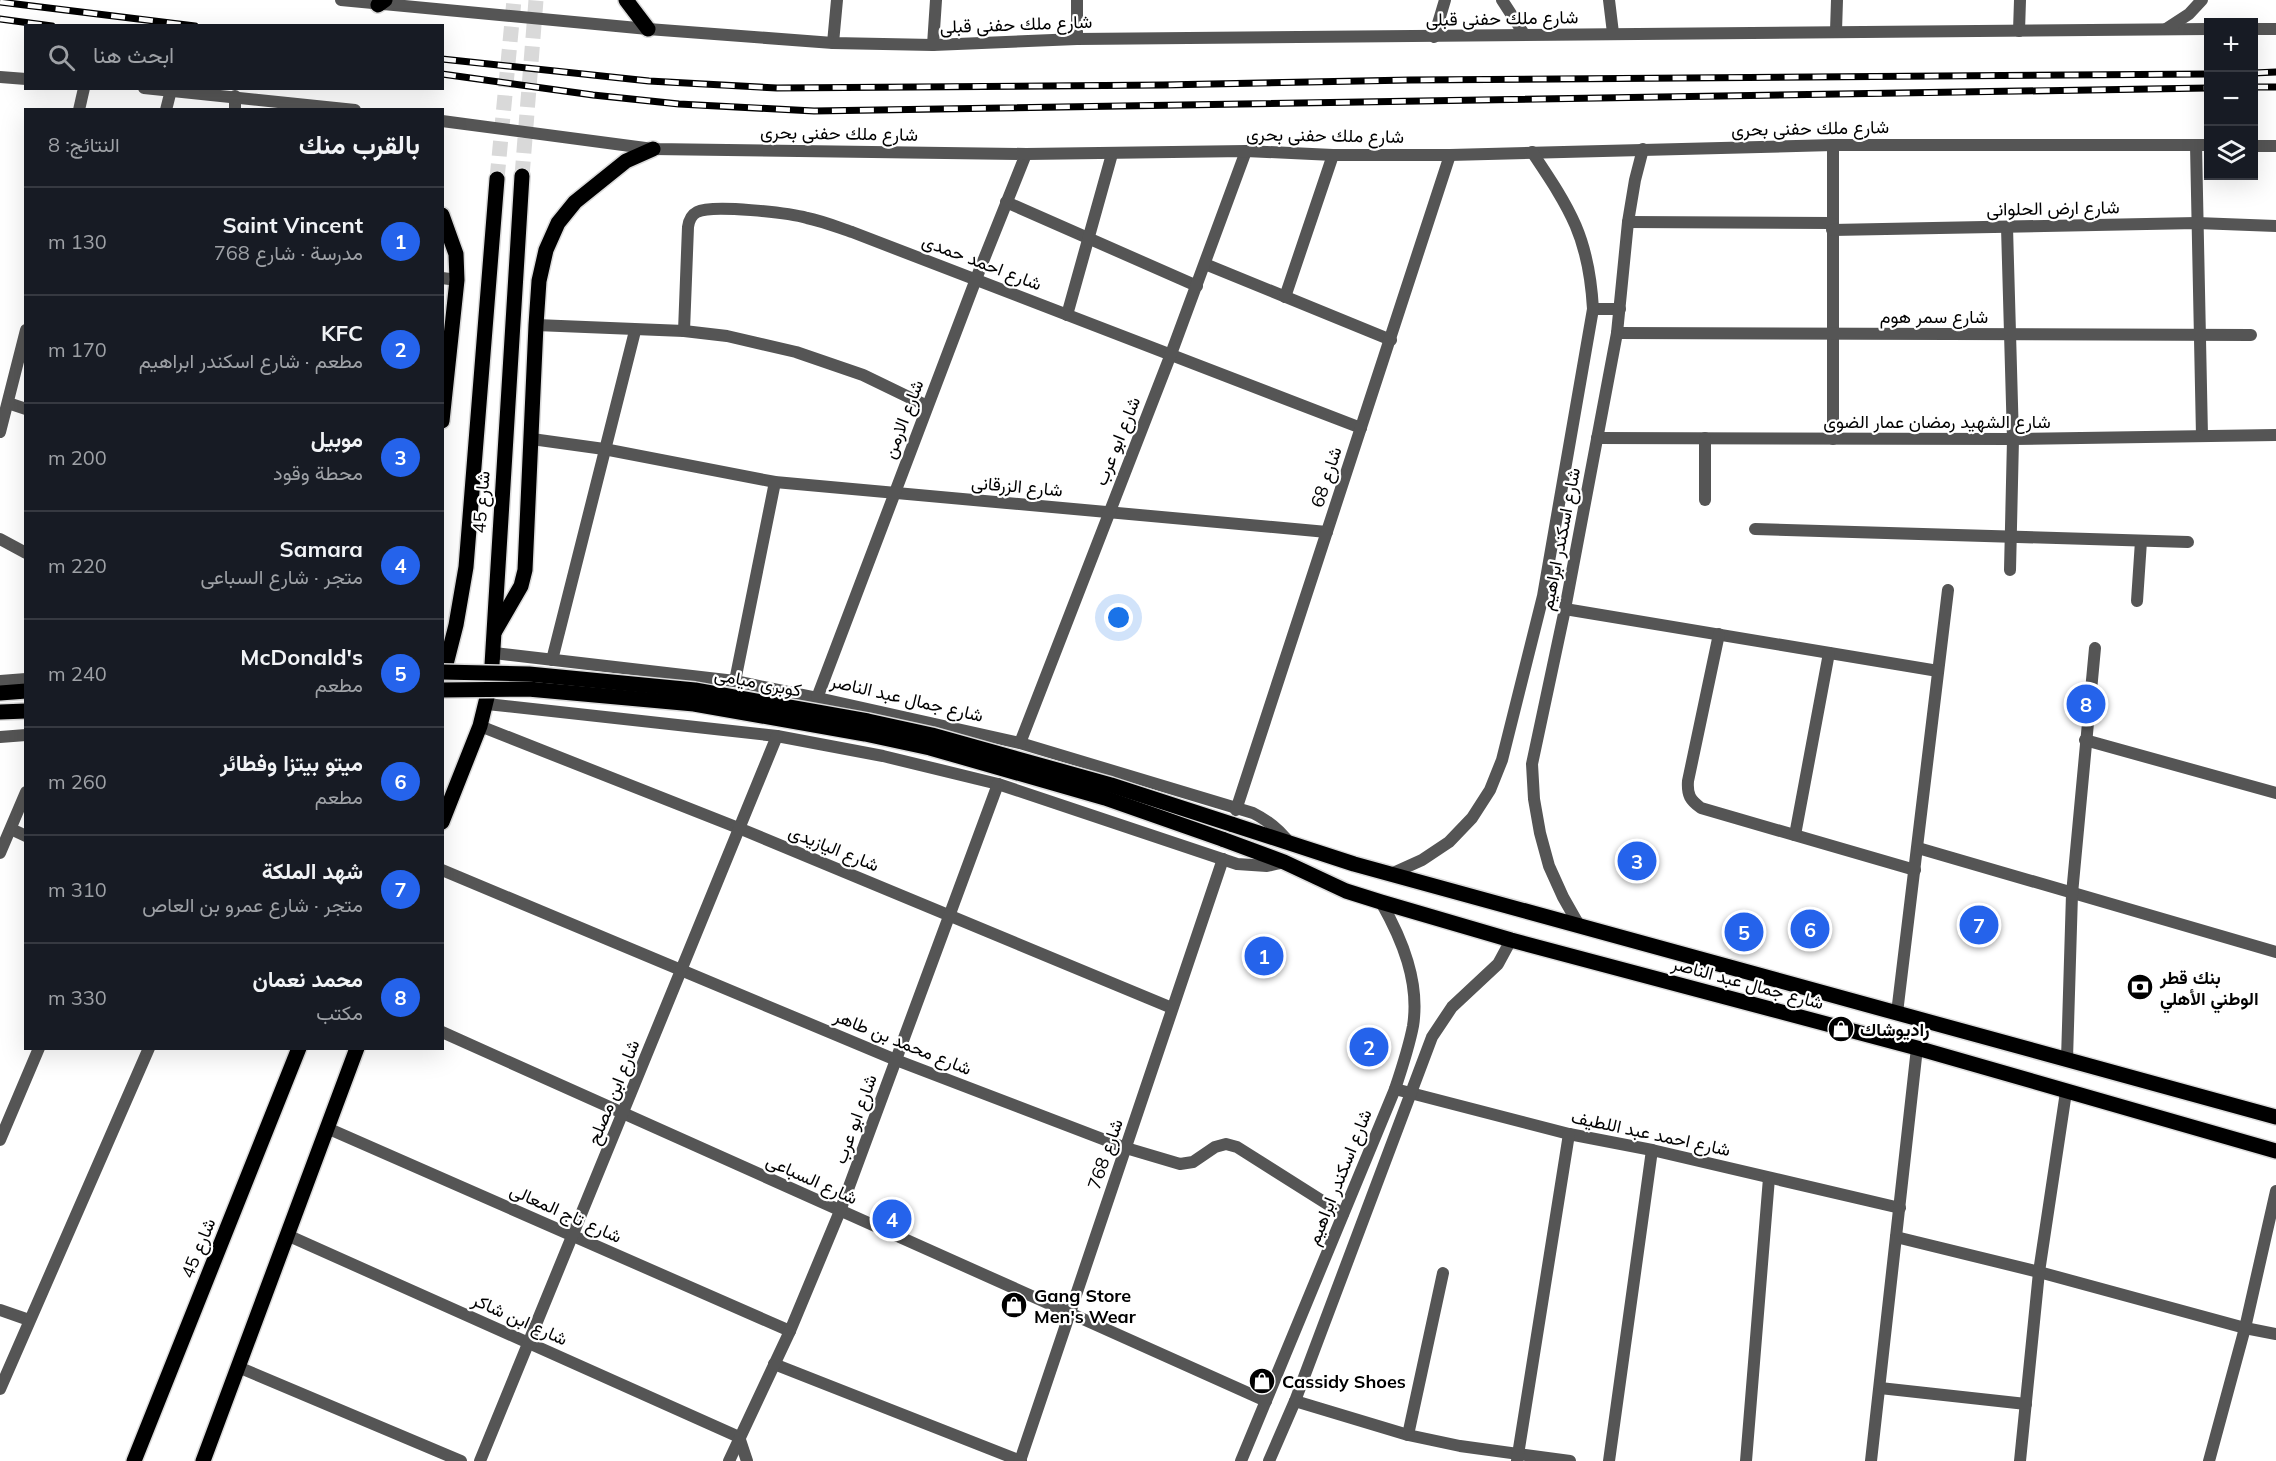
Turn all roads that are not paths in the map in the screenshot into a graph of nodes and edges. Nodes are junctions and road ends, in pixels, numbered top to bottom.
1 (341, 0) edge
2 (626, 0) edge
3 (837, 0) edge
4 (936, 0) edge
5 (1077, 0) edge
6 (1445, 0) edge
7 (1502, 0) edge
8 (1609, 0) edge
9 (1837, 0) edge
10 (2020, 0) edge
11 (2202, 0) edge
12 (382, 2) edge
13 (2165, 29) junction
14 (2204, 29) edge
15 (2258, 29) edge
16 (2276, 29) edge
17 (648, 30) junction
18 (1836, 31) junction
19 (2019, 31) junction
20 (1613, 33) junction
21 (1524, 34) junction
22 (1434, 37) junction
23 (1077, 39) junction
24 (833, 43) junction
25 (933, 45) junction
26 (0, 77) edge
27 (24, 80) edge
28 (84, 90) edge
29 (171, 90) edge
30 (235, 96) junction
31 (79, 108) edge
32 (166, 108) edge
33 (235, 108) edge
34 (338, 108) edge
35 (444, 121) edge
36 (1833, 145) junction
37 (2202, 146) edge
38 (2258, 146) edge
39 (2276, 146) edge
40 (653, 149) junction
41 (1643, 149) junction
42 (1246, 151) junction
43 (1532, 152) junction
44 (1026, 154) junction
45 (1112, 154) junction
46 (1333, 155) junction
47 (1450, 155) junction
48 (522, 176) tunnel mouth
49 (497, 179) tunnel mouth
50 (1006, 202) junction
51 (444, 221) edge
52 (1628, 222) junction
53 (2197, 223) junction
54 (1832, 226) junction
55 (2276, 226) edge
56 (2007, 227) junction
57 (1089, 239) junction
58 (1205, 264) junction
59 (450, 279) edge
60 (976, 279) junction
61 (1197, 286) junction
62 (1285, 297) junction
63 (1593, 309) junction
64 (1620, 309) junction
65 (1067, 315) junction
66 (536, 325) junction
67 (635, 331) junction
68 (684, 331) junction
69 (1617, 333) junction
70 (1833, 333) junction
71 (2010, 334) junction
72 (2200, 335) junction
73 (2252, 335) dead end
74 (24, 338) edge
75 (1390, 340) junction
76 (446, 348) edge
77 (1171, 354) junction
78 (444, 385) edge
79 (8, 403) junction
80 (927, 406) junction
81 (24, 408) edge
82 (1361, 428) junction
83 (0, 432) edge
84 (2276, 435) edge
85 (2202, 436) junction
86 (1598, 438) junction
87 (1705, 438) junction
88 (532, 439) junction
89 (1833, 439) junction
90 (2013, 439) junction
91 (604, 449) junction
92 (775, 482) junction
93 (895, 493) junction
94 (1705, 500) dead end
95 (1108, 512) junction
96 (1755, 529) dead end
97 (1327, 532) junction
98 (2010, 537) junction
99 (0, 539) edge
100 (2141, 541) junction
101 (2188, 542) dead end
102 (24, 552) edge
103 (2010, 570) dead end
104 (1948, 590) dead end
105 (2137, 601) dead end
106 (1565, 609) junction
107 (444, 617) edge
108 (456, 625) junction
109 (494, 633) junction
110 (1719, 634) junction
111 (2095, 648) dead end
112 (446, 652) edge
113 (494, 653) junction
114 (1829, 653) junction
115 (552, 660) junction
116 (1938, 671) junction
117 (444, 672) edge
118 (24, 679) edge
119 (0, 681) edge
120 (735, 681) junction
121 (444, 690) edge
122 (24, 691) edge
123 (0, 693) edge
124 (817, 698) junction
125 (487, 704) junction
126 (24, 711) edge
127 (0, 712) edge
128 (480, 726) junction
129 (24, 735) edge
130 (777, 736) junction
131 (0, 737) edge
132 (2085, 740) junction
133 (1020, 743) junction
134 (998, 783) junction
135 (2276, 792) edge
136 (24, 797) edge
137 (444, 817) edge
138 (1234, 817) junction
139 (10, 829) junction
140 (741, 829) junction
141 (24, 835) edge
142 (1795, 835) junction
143 (1222, 839) joint
144 (1917, 848) junction
145 (0, 853) edge
146 (1223, 859) junction
147 (1284, 862) junction
148 (1915, 870) junction
149 (444, 871) edge
150 (1391, 873) junction
151 (2072, 894) junction
152 (1381, 902) junction
153 (949, 915) junction
154 (1580, 927) junction
155 (1511, 940) junction
156 (2276, 952) edge
157 (682, 970) junction
158 (1172, 1008) junction
159 (1897, 1013) junction
160 (444, 1033) edge
161 (1917, 1048) junction
162 (38, 1050) edge
163 (148, 1050) edge
164 (297, 1050) edge
165 (356, 1050) edge
166 (2067, 1059) junction
167 (896, 1060) junction
168 (1395, 1089) junction
169 (2066, 1092) junction
170 (1411, 1093) junction
171 (623, 1114) junction
172 (2276, 1117) edge
173 (327, 1128) junction
174 (1569, 1134) junction
175 (0, 1140) edge
176 (1126, 1148) junction
177 (1652, 1150) junction
178 (2276, 1151) edge
179 (1769, 1178) junction
180 (2276, 1191) edge
181 (1900, 1208) junction
182 (840, 1211) junction
183 (1343, 1214) junction
184 (287, 1235) junction
185 (573, 1235) junction
186 (1896, 1237) junction
187 (2039, 1272) junction
188 (1443, 1273) dead end
189 (0, 1310) edge
190 (1070, 1314) junction
191 (29, 1320) junction
192 (2245, 1328) junction
193 (790, 1331) junction
194 (2276, 1334) edge
195 (529, 1343) junction
196 (774, 1364) junction
197 (238, 1367) junction
198 (1880, 1388) junction
199 (0, 1389) edge
200 (1266, 1401) junction
201 (1295, 1401) junction
202 (2026, 1404) junction
203 (1408, 1435) junction
204 (739, 1437) junction
205 (1518, 1457) edge
206 (134, 1461) edge
207 (203, 1461) edge
208 (461, 1461) edge
209 (480, 1461) edge
210 (729, 1461) edge
211 (747, 1461) edge
212 (1021, 1461) edge
213 (1241, 1461) edge
214 (1269, 1461) edge
215 (1570, 1461) edge
216 (1609, 1461) edge
217 (1746, 1461) edge
218 (1871, 1461) edge
219 (2020, 1461) edge
220 (2209, 1461) edge

1 - 12 street, شارع ملك حفنى قبلى
2 - 17 main road
3 - 24 street
4 - 25 street
5 - 23 street
6 - 22 street
7 - 21 street
8 - 20 street
9 - 18 street
10 - 19 street
11 - 13 street
12 - 17 street, شارع ملك حفنى قبلى
13 - 14 street, شارع ملك حفنى قبلى
13 - 19 street, شارع ملك حفنى قبلى
15 - 16 street
17 - 24 street, شارع ملك حفنى قبلى
18 - 19 street, شارع ملك حفنى قبلى
18 - 20 street, شارع ملك حفنى قبلى
20 - 21 street, شارع ملك حفنى قبلى
21 - 22 street, شارع ملك حفنى قبلى
22 - 23 street, شارع ملك حفنى قبلى
23 - 25 street, شارع ملك حفنى قبلى
24 - 25 street, شارع ملك حفنى قبلى
26 - 27 street
28 - 31 street
29 - 30 street
29 - 32 street
30 - 33 street
30 - 34 street
35 - 40 street, شارع ملك حفنى بحرى
36 - 37 street, شارع ملك حفنى بحرى
36 - 41 street, شارع ملك حفنى بحرى
36 - 54 street
37 - 53 street
38 - 39 street
40 - 44 street, شارع ملك حفنى بحرى
40 - 66 main road
41 - 43 street, شارع ملك حفنى بحرى
41 - 52 street, شارع اسكندر ابراهيم
42 - 45 street, شارع ملك حفنى بحرى
42 - 46 street, شارع ملك حفنى بحرى
42 - 58 street, شارع ابو عرب
43 - 47 street, شارع ملك حفنى بحرى
43 - 63 street, شارع اسكندر ابراهيم
44 - 45 street, شارع ملك حفنى بحرى
44 - 50 street, شارع الارمن
45 - 57 street
46 - 47 street, شارع ملك حفنى بحرى
46 - 62 street
47 - 75 street, شارع 68
48 - 109 main road, شارع 45
49 - 108 main road, شارع 45
50 - 57 street
50 - 60 street, شارع الارمن
51 - 59 main road
52 - 54 street, شارع ارض الحلوانى
52 - 64 street, شارع اسكندر ابراهيم
53 - 55 street, شارع ارض الحلوانى
53 - 56 street, شارع ارض الحلوانى
53 - 72 street
54 - 56 street, شارع ارض الحلوانى
54 - 70 street
56 - 71 street
57 - 61 street
57 - 65 street
58 - 61 street, شارع ابو عرب
58 - 62 street
59 - 76 main road
60 - 65 street, شارع احمد حمدى
60 - 68 street, شارع احمد حمدى
60 - 80 street, شارع الارمن
61 - 77 street, شارع ابو عرب
62 - 75 street
63 - 64 street
63 - 150 street, شارع اسكندر ابراهيم
64 - 69 street, شارع اسكندر ابراهيم
65 - 77 street, شارع احمد حمدى
66 - 67 street
66 - 88 main road
67 - 68 street
67 - 91 street
68 - 80 street
69 - 70 street, شارع سمر هوم
69 - 86 street, شارع اسكندر ابراهيم
70 - 71 street, شارع سمر هوم
70 - 89 street
71 - 72 street, شارع سمر هوم
71 - 90 street
72 - 73 street, شارع سمر هوم
72 - 85 street
74 - 79 street
75 - 82 street, شارع 68
76 - 78 main road
77 - 82 street, شارع احمد حمدى
77 - 95 street, شارع ابو عرب
79 - 81 street
79 - 83 street
80 - 93 street, شارع الارمن
82 - 97 street, شارع 68
84 - 85 street, شارع الشهيد رمضان عمار الضوى
85 - 90 street, شارع الشهيد رمضان عمار الضوى
86 - 87 street, شارع الشهيد رمضان عمار الضوى
86 - 106 street, شارع اسكندر ابراهيم
87 - 89 street, شارع الشهيد رمضان عمار الضوى
87 - 94 street
88 - 91 street, شارع الزرقانى
88 - 109 main road
89 - 90 street, شارع الشهيد رمضان عمار الضوى
90 - 98 street
91 - 92 street, شارع الزرقانى
91 - 115 street
92 - 93 street, شارع الزرقانى
92 - 120 street
93 - 95 street, شارع الزرقانى
93 - 124 street, شارع الارمن
95 - 97 street, شارع الزرقانى
95 - 133 street, شارع ابو عرب
96 - 98 street
97 - 138 street, شارع 68
98 - 100 street
98 - 103 street
99 - 102 street
100 - 101 street
100 - 105 street
104 - 116 street
106 - 110 street
106 - 154 street, شارع اسكندر ابراهيم
107 - 108 main road
108 - 112 main road, شارع 45
109 - 113 main road, شارع 45
110 - 114 street
110 - 142 street
111 - 132 street
113 - 115 street, شارع جمال عبد الناصر
113 - 125 main road, شارع 45
114 - 116 street
114 - 142 street
115 - 120 street, شارع جمال عبد الناصر
116 - 144 street
117 - 138 main road, كوبرى ميامى, bridge
118 - 119 street
120 - 124 street, شارع جمال عبد الناصر
121 - 143 main road, كوبرى ميامى, bridge
122 - 123 main road
124 - 133 street, شارع جمال عبد الناصر
125 - 128 main road, شارع 45
125 - 130 street
126 - 127 main road
128 - 137 main road, شارع 45
128 - 140 street, شارع اليازيدى
129 - 131 street
130 - 134 street
130 - 140 street, شارع ابن مصلح
132 - 135 street
132 - 151 street
133 - 138 street, شارع جمال عبد الناصر
134 - 146 street
134 - 153 street, شارع ابو عرب
136 - 139 street
138 - 150 main road, شارع جمال عبد الناصر
139 - 141 street
139 - 145 street
140 - 153 street, شارع اليازيدى
140 - 157 street, شارع ابن مصلح
142 - 148 street
143 - 147 main road, شارع جمال عبد الناصر
144 - 148 street
144 - 151 street
146 - 147 street
146 - 158 street, شارع 768
147 - 152 main road, شارع جمال عبد الناصر
148 - 159 street
149 - 157 street, شارع محمد بن طاهر
150 - 154 main road, شارع جمال عبد الناصر
151 - 156 street
151 - 166 street
152 - 155 main road, شارع جمال عبد الناصر
152 - 168 street, شارع اسكندر ابراهيم
153 - 158 street, شارع اليازيدى
153 - 167 street, شارع ابو عرب
154 - 159 main road, شارع جمال عبد الناصر
155 - 161 main road, شارع جمال عبد الناصر
155 - 170 street, شارع اسكندر ابراهيم
157 - 167 street, شارع محمد بن طاهر
157 - 171 street, شارع ابن مصلح
158 - 176 street, شارع 768
159 - 166 main road, شارع جمال عبد الناصر
160 - 171 street, شارع السباعى
161 - 169 main road, شارع جمال عبد الناصر
161 - 181 street
162 - 175 street
163 - 191 street
164 - 206 main road, شارع 45
165 - 173 main road
166 - 172 main road, شارع جمال عبد الناصر
167 - 176 street, شارع محمد بن طاهر
167 - 182 street, شارع ابو عرب
168 - 170 street, شارع احمد عبد اللطيف
168 - 183 street, شارع اسكندر ابراهيم
169 - 178 main road, شارع جمال عبد الناصر
169 - 187 street
170 - 174 street, شارع احمد عبد اللطيف
170 - 201 street, شارع اسكندر ابراهيم
171 - 182 street, شارع السباعى
171 - 185 street, شارع ابن مصلح
173 - 184 main road
173 - 185 street, شارع تاج المعالى
174 - 177 street, شارع احمد عبد اللطيف
174 - 205 street
176 - 183 street, شارع محمد بن طاهر
176 - 190 street, شارع 768
177 - 179 street, شارع احمد عبد اللطيف
177 - 216 street
179 - 181 street, شارع احمد عبد اللطيف
179 - 217 street
180 - 192 street
181 - 186 street
182 - 190 street, شارع السباعى
182 - 193 street, شارع ابو عرب
183 - 200 street, شارع اسكندر ابراهيم
184 - 195 street, شارع ابن شاكر
184 - 197 main road
185 - 193 street, شارع تاج المعالى
185 - 195 street, شارع ابن مصلح
186 - 187 street
186 - 198 street
187 - 192 street
187 - 202 street
188 - 203 street
189 - 191 street
190 - 200 street, شارع السباعى
190 - 212 street, شارع 768
191 - 199 street
192 - 194 street
192 - 220 street
193 - 196 street, شارع ابو عرب
195 - 204 street, شارع ابن شاكر
195 - 209 street, شارع ابن مصلح
196 - 204 street, شارع ابو عرب
196 - 212 street
197 - 207 main road
197 - 208 street
198 - 202 street
198 - 218 street
200 - 213 street, شارع اسكندر ابراهيم
201 - 203 street
201 - 214 street, شارع اسكندر ابراهيم
202 - 219 street
203 - 205 street
204 - 210 street, شارع ابو عرب
204 - 211 street
205 - 215 street

